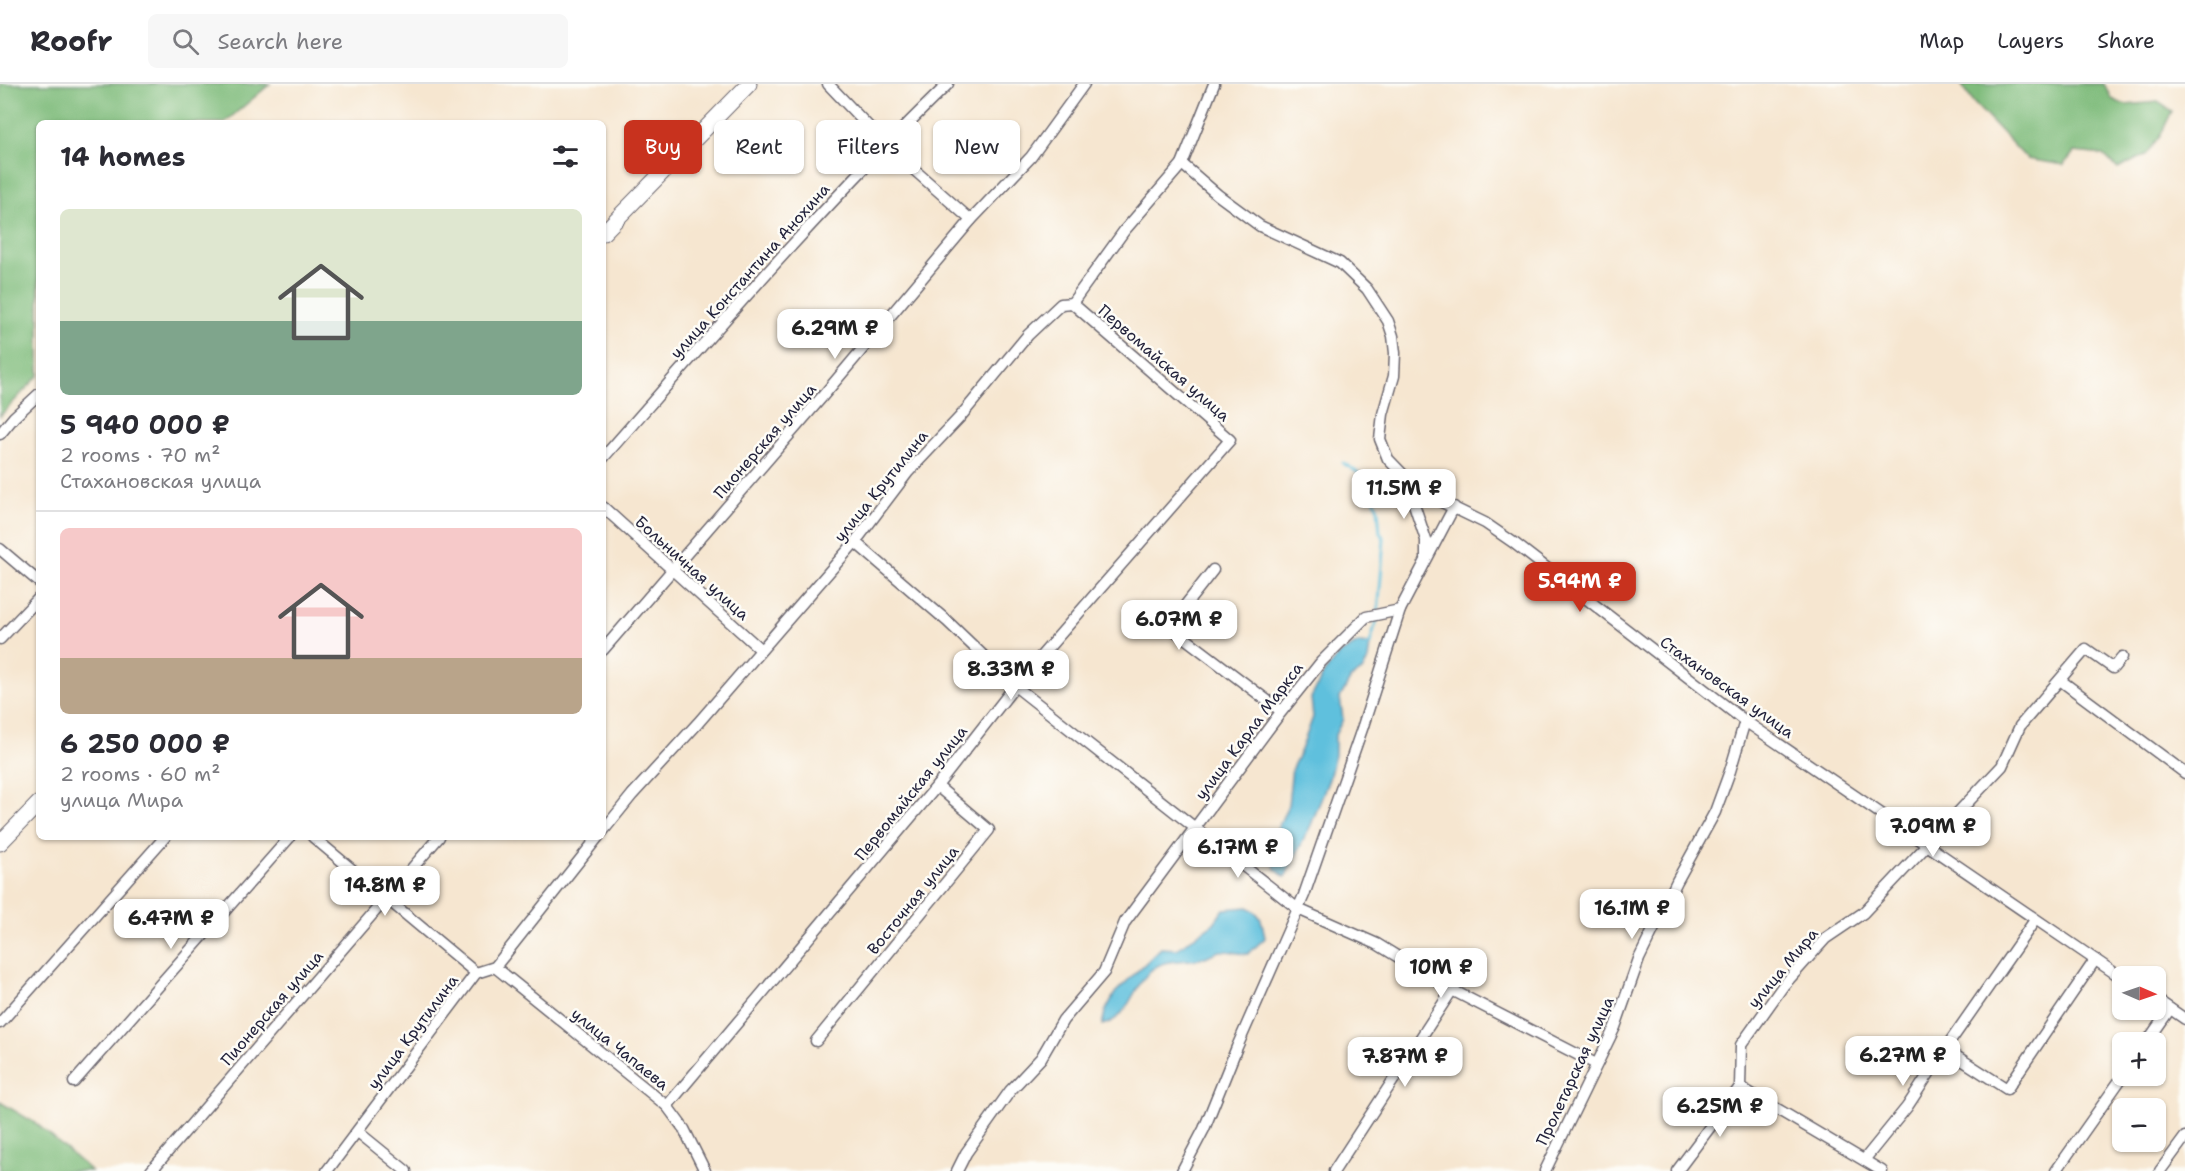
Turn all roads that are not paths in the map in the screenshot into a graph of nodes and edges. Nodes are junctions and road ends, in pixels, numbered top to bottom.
1 (749, 84) edge
2 (828, 84) edge
3 (948, 84) edge
4 (1084, 84) edge
5 (1214, 84) edge
6 (862, 120) edge
7 (911, 120) edge
8 (1182, 164) junction
9 (859, 174) edge
10 (919, 174) edge
11 (971, 220) junction
12 (606, 230) edge
13 (1072, 303) junction
14 (36, 396) edge
15 (0, 434) edge
16 (606, 455) edge
17 (1403, 475) junction
18 (1454, 507) junction
19 (606, 510) edge
20 (855, 542) junction
21 (0, 549) edge
22 (1426, 561) junction
23 (1213, 570) dead end
24 (673, 571) junction
25 (36, 579) edge
26 (36, 601) edge
27 (1400, 609) junction
28 (0, 639) edge
29 (606, 647) edge
30 (761, 650) junction
31 (2122, 657) dead end
32 (2061, 680) junction
33 (1016, 687) junction
34 (1281, 711) junction
35 (1745, 720) junction
36 (2185, 773) edge
37 (937, 786) junction
38 (36, 806) edge
39 (606, 827) edge
40 (1195, 827) junction
41 (162, 840) edge
42 (287, 840) edge
43 (316, 840) edge
44 (436, 840) edge
45 (596, 840) edge
46 (0, 843) edge
47 (1926, 845) junction
48 (385, 899) junction
49 (1298, 909) junction
50 (2035, 920) junction
51 (2095, 960) junction
52 (495, 967) junction
53 (2112, 971) edge
54 (476, 974) junction
55 (1452, 990) junction
56 (2166, 1006) edge
57 (2170, 1009) junction
58 (2185, 1018) edge
59 (0, 1023) edge
60 (2154, 1032) edge
61 (816, 1041) dead end
62 (1947, 1051) junction
63 (1596, 1064) junction
64 (74, 1082) dead end
65 (2116, 1086) edge
66 (1740, 1087) junction
67 (667, 1106) junction
68 (358, 1132) junction
69 (2185, 1137) edge
70 (1864, 1160) junction
71 (151, 1171) edge
72 (327, 1171) edge
73 (406, 1171) edge
74 (705, 1171) edge
75 (957, 1171) edge
76 (1182, 1171) edge
77 (1334, 1171) edge
78 (1545, 1171) edge
79 (1677, 1171) edge
80 (1882, 1171) edge
81 (2056, 1171) edge
82 (2160, 1171) edge

1 - 12 main road
2 - 6 street
3 - 7 street, улица Константина Анохина
4 - 11 street, Пионерская улица
5 - 8 street, улица Крутилина
8 - 13 street, улица Крутилина
8 - 17 street, Стахановская улица
9 - 16 street, улица Константина Анохина
10 - 11 street
11 - 24 street, Пионерская улица
13 - 20 street, улица Крутилина
13 - 33 street, Первомайская улица
14 - 15 street
17 - 18 street, Стахановская улица
17 - 22 street
18 - 22 street
18 - 35 street, Стахановская улица
19 - 24 street, Больничная улица
20 - 30 street, улица Крутилина
20 - 33 street
21 - 25 street
22 - 27 street
23 - 34 street
24 - 29 street, Пионерская улица
24 - 30 street, Больничная улица
26 - 28 street
27 - 34 street, улица Карла Маркса
27 - 49 street
30 - 39 street, улица Крутилина
31 - 32 street, улица Мира
32 - 36 street
32 - 47 street, улица Мира
33 - 37 street, Первомайская улица
33 - 40 street
34 - 40 street, улица Карла Маркса
35 - 47 street, Стахановская улица
35 - 63 street, Пролетарская улица
37 - 61 street, Восточная улица
37 - 67 street, Первомайская улица
38 - 46 main road
40 - 49 street
40 - 75 street, улица Карла Маркса
41 - 59 street
42 - 64 street
43 - 48 street
44 - 48 street, Пионерская улица
45 - 52 street
47 - 50 street, Стахановская улица
47 - 66 street, улица Мира
48 - 54 street
48 - 71 street, Пионерская улица
49 - 55 street
49 - 76 street
50 - 51 street, Стахановская улица
50 - 62 street
51 - 53 street, Стахановская улица
51 - 62 street
52 - 54 street, улица Крутилина
52 - 67 street, улица Чапаева
54 - 68 street, улица Крутилина
55 - 63 street
55 - 77 street
56 - 57 street
57 - 58 street
57 - 60 street
62 - 70 street
63 - 78 street, Пролетарская улица
65 - 81 street
66 - 70 street
66 - 79 street
67 - 74 street, улица Чапаева
68 - 72 street, улица Крутилина
68 - 73 street
69 - 82 street
70 - 80 street

